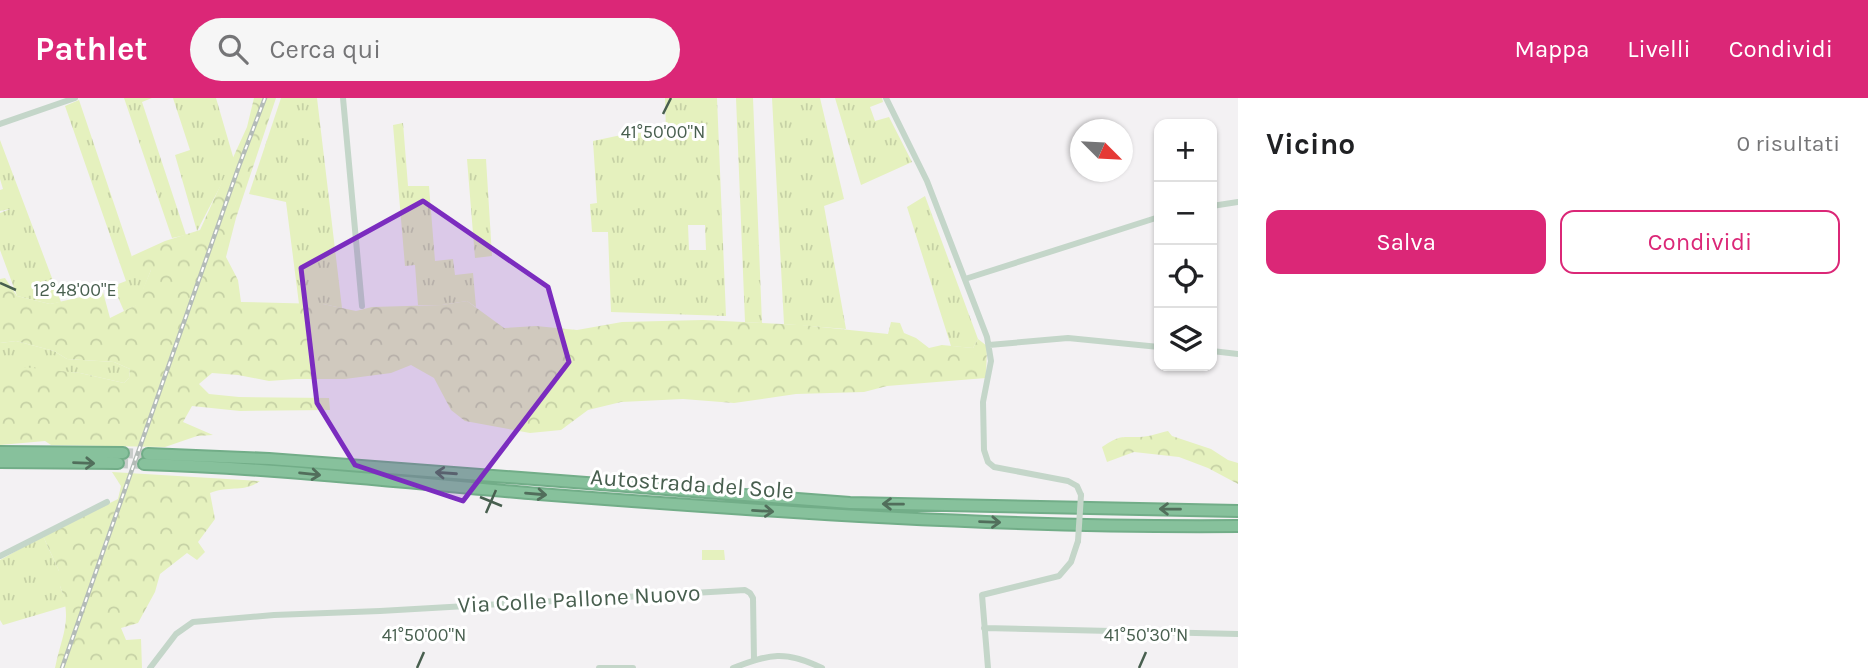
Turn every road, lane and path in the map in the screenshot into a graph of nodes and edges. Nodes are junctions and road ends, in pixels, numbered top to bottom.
1 (75, 98) edge
2 (343, 98) edge
3 (886, 98) edge
4 (0, 124) edge
5 (1238, 202) edge
6 (1217, 205) edge
7 (1154, 219) edge
8 (965, 279) junction
9 (362, 306) dead end
10 (989, 345) junction
11 (1154, 347) edge
12 (1217, 352) edge
13 (1238, 354) edge
14 (0, 452) edge
15 (0, 462) edge
16 (107, 502) dead end
17 (1238, 511) edge
18 (1238, 526) edge
19 (0, 556) edge
20 (984, 628) junction
21 (1238, 634) edge
22 (754, 660) junction
23 (150, 668) edge
24 (599, 668) edge
25 (633, 668) edge
26 (733, 668) edge
27 (822, 668) edge
28 (988, 668) edge

1 - 4 street
2 - 9 street
3 - 8 street
5 - 6 street
7 - 8 street
8 - 10 street
10 - 11 street
10 - 20 street, bridge
12 - 13 street
15 -> 14 highway
16 - 19 street
17 -> 18 highway, Autostrada del Sole
20 - 21 street
20 - 28 street
22 - 23 street, Via Colle Pallone Nuovo
22 - 26 street
22 - 27 street
24 - 25 street

